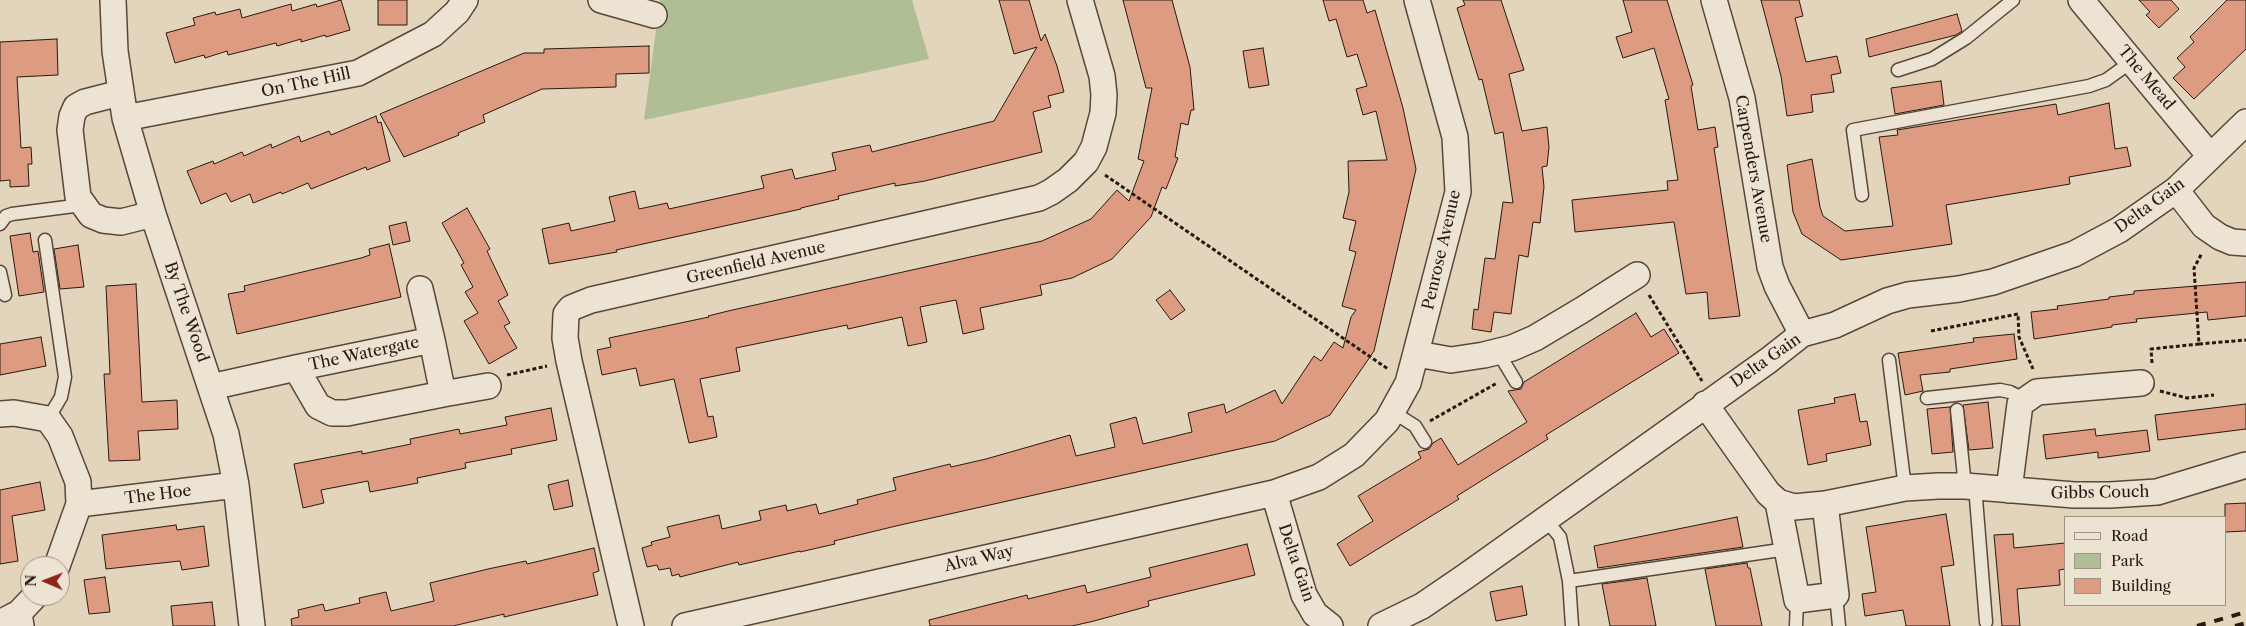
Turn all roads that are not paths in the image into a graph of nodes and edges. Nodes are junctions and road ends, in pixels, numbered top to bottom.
1 (113, 0) edge
2 (464, 0) edge
3 (601, 0) edge
4 (1080, 0) edge
5 (1417, 0) edge
6 (1714, 0) edge
7 (2013, 0) edge
8 (2082, 0) edge
9 (654, 15) dead end
10 (2131, 62) junction
11 (1898, 70) dead end
12 (120, 93) junction
13 (125, 118) junction
14 (2246, 122) edge
15 (2210, 156) junction
16 (2176, 190) junction
17 (1862, 195) dead end
18 (82, 205) junction
19 (153, 214) junction
20 (0, 224) edge
21 (44, 240) dead end
22 (2246, 243) edge
23 (0, 272) edge
24 (1637, 275) road end
25 (420, 289) dead end
26 (4, 296) dead end
27 (1802, 334) junction
28 (432, 340) junction
29 (1416, 354) junction
30 (1502, 359) junction
31 (1889, 360) dead end
32 (296, 368) junction
33 (1516, 382) dead end
34 (2147, 383) road end
35 (488, 386) road end
36 (212, 387) junction
37 (443, 394) junction
38 (2031, 396) junction
39 (1927, 398) dead end
40 (1709, 401) junction
41 (1957, 410) dead end
42 (0, 414) edge
43 (1401, 417) junction
44 (48, 419) junction
45 (1425, 442) dead end
46 (2246, 465) edge
47 (236, 485) junction
48 (1970, 486) junction
49 (1905, 488) junction
50 (2009, 490) junction
51 (1274, 493) junction
52 (1778, 502) junction
53 (79, 504) junction
54 (1825, 504) junction
55 (1546, 520) junction
56 (1787, 549) junction
57 (61, 556) edge
58 (1569, 581) junction
59 (1836, 595) junction
60 (1797, 600) junction
61 (1986, 622) dead end
62 (252, 626) edge
63 (631, 626) edge
64 (685, 626) edge
65 (1330, 626) edge
66 (1381, 626) edge
67 (1572, 626) edge
68 (1796, 626) edge
69 (1839, 626) edge

1 - 12 street, By The Wood
2 - 13 street, On The Hill
3 - 9 street
4 - 63 street, Greenfield Avenue
5 - 29 street, Penrose Avenue
6 - 27 street, Carpenders Avenue
7 - 11 lane
8 - 10 street, The Mead
10 - 15 street, The Mead
10 - 17 lane
12 - 13 street, By The Wood
12 - 18 street
13 - 19 street, By The Wood
14 - 15 street, Delta Gain
15 - 16 street, Delta Gain
16 - 22 street
16 - 27 street, Delta Gain
18 - 19 street
18 - 20 lane
19 - 36 street, By The Wood
21 - 44 lane
23 - 26 lane
24 - 30 street
25 - 28 street, The Watergate
27 - 40 street, Delta Gain
28 - 32 street, The Watergate
28 - 37 street, The Watergate
29 - 30 street
29 - 43 street, Penrose Avenue
30 - 33 lane
31 - 49 lane
32 - 36 street, The Watergate
32 - 37 street, The Watergate
34 - 38 street
35 - 37 street, The Watergate
36 - 47 street, By The Wood
38 - 39 lane
38 - 50 street
40 - 52 street
40 - 55 street, Delta Gain
41 - 48 lane
42 - 44 street
43 - 45 lane
43 - 51 street, Penrose Avenue
44 - 53 street
46 - 50 street, Gibbs Couch
47 - 53 street, The Hoe
47 - 62 street, By The Wood
48 - 49 street, Gibbs Couch
48 - 50 street, Gibbs Couch
48 - 61 lane
49 - 54 street, Gibbs Couch
51 - 64 street, Alva Way
51 - 65 street, Delta Gain
52 - 54 street, Gibbs Couch
52 - 56 street
53 - 57 street
54 - 59 street
55 - 58 lane
55 - 66 street, Delta Gain
56 - 58 lane
56 - 60 street
58 - 67 lane
59 - 60 street
59 - 69 lane
60 - 68 lane

